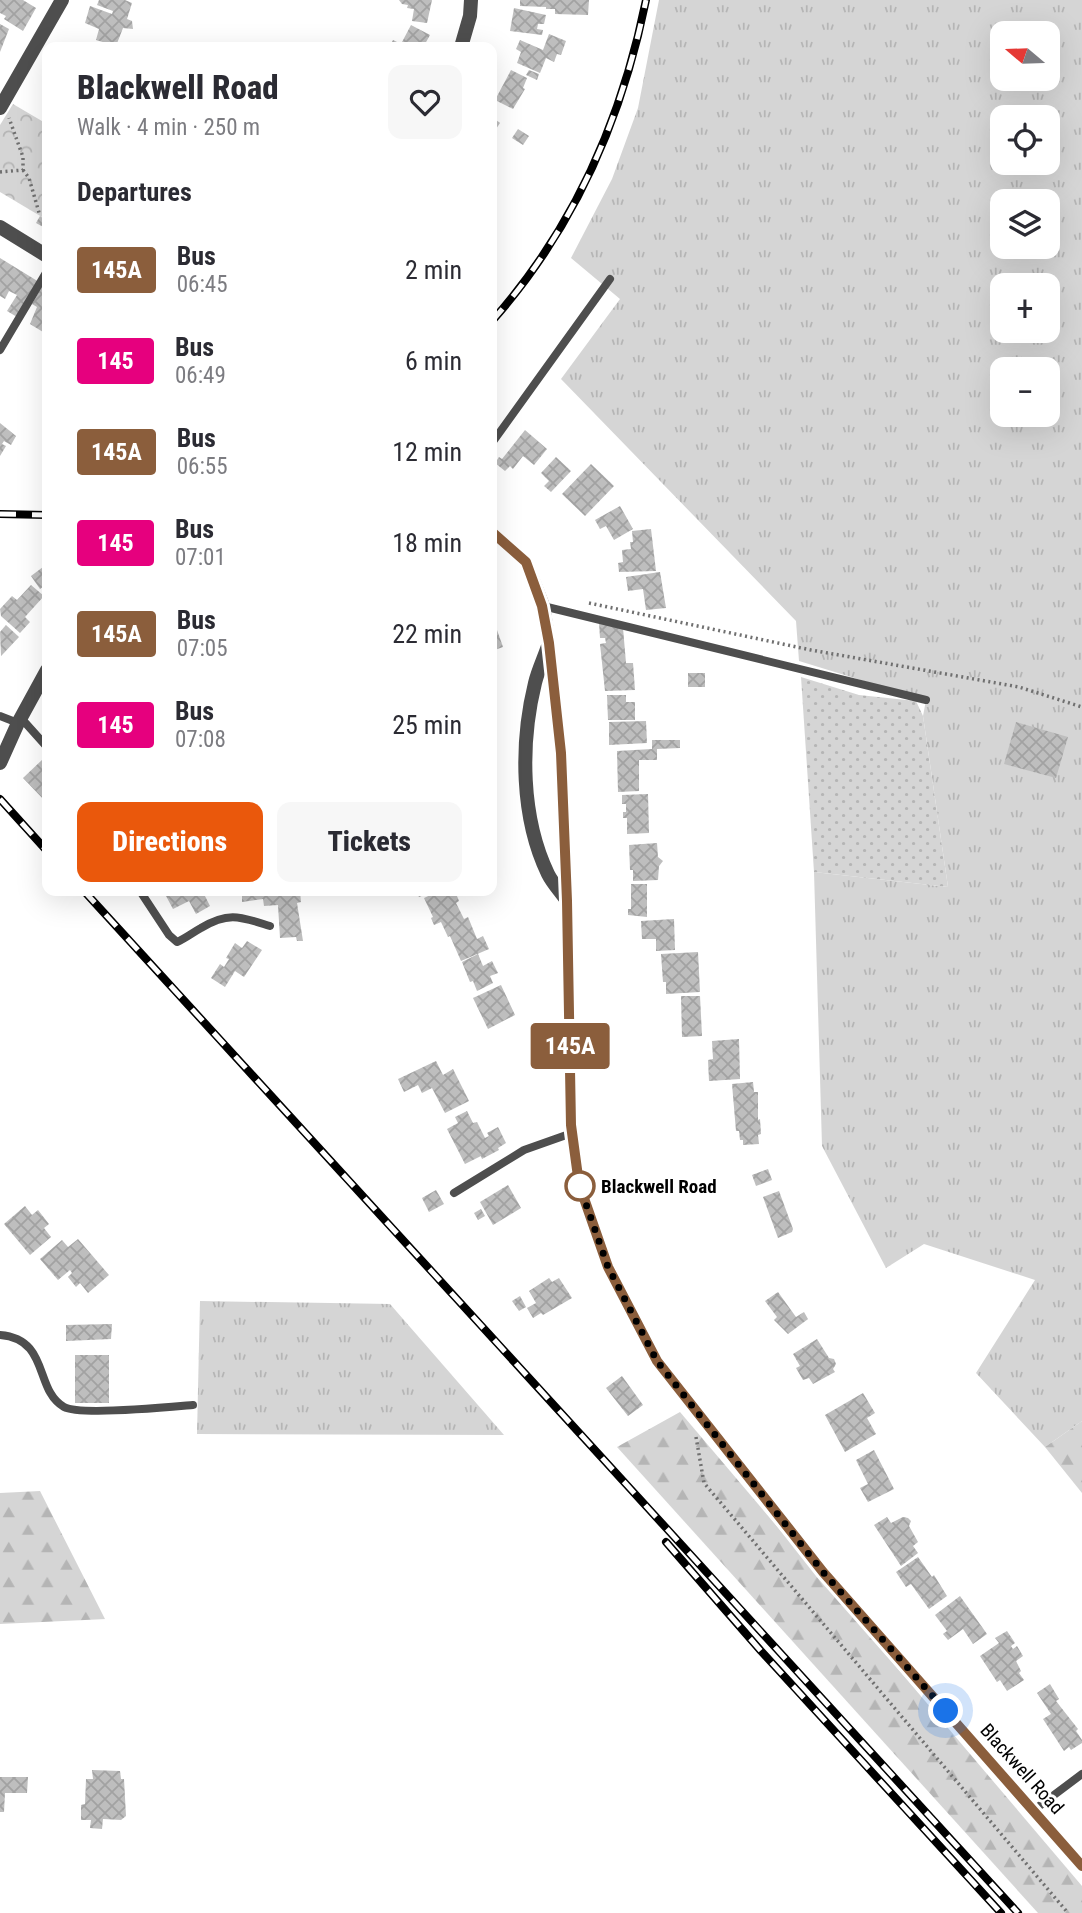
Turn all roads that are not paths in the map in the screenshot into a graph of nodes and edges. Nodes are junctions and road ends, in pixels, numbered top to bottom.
1 (62, 0) edge
2 (471, 0) edge
3 (462, 42) edge
4 (0, 108) edge
5 (0, 227) edge
6 (42, 253) edge
7 (42, 279) edge
8 (610, 279) dead end
9 (0, 350) edge
10 (497, 436) edge
11 (497, 536) edge
12 (542, 606) junction
13 (549, 643) junction
14 (42, 679) edge
15 (926, 699) dead end
16 (0, 716) edge
17 (19, 720) junction
18 (42, 742) edge
19 (0, 762) edge
20 (143, 896) edge
21 (567, 901) junction
22 (270, 926) dead end
23 (572, 1133) junction
24 (454, 1192) dead end
25 (0, 1335) edge
26 (193, 1405) dead end
27 (1082, 1774) edge
28 (1034, 1810) junction
29 (1082, 1866) edge

1 - 4 street
2 - 3 street
5 - 6 street
7 - 9 lane
8 - 10 lane
11 - 12 street, Blackwell Road
12 - 13 street, Blackwell Road
12 - 15 lane
13 - 21 street, Blackwell Road
13 - 21 street
14 - 17 street
16 - 17 lane
17 - 18 lane
17 - 19 street
20 - 22 lane
21 - 23 street, Blackwell Road
23 - 24 lane
23 - 28 street, Blackwell Road
25 - 26 lane
27 - 28 lane
28 - 29 street, Blackwell Road

